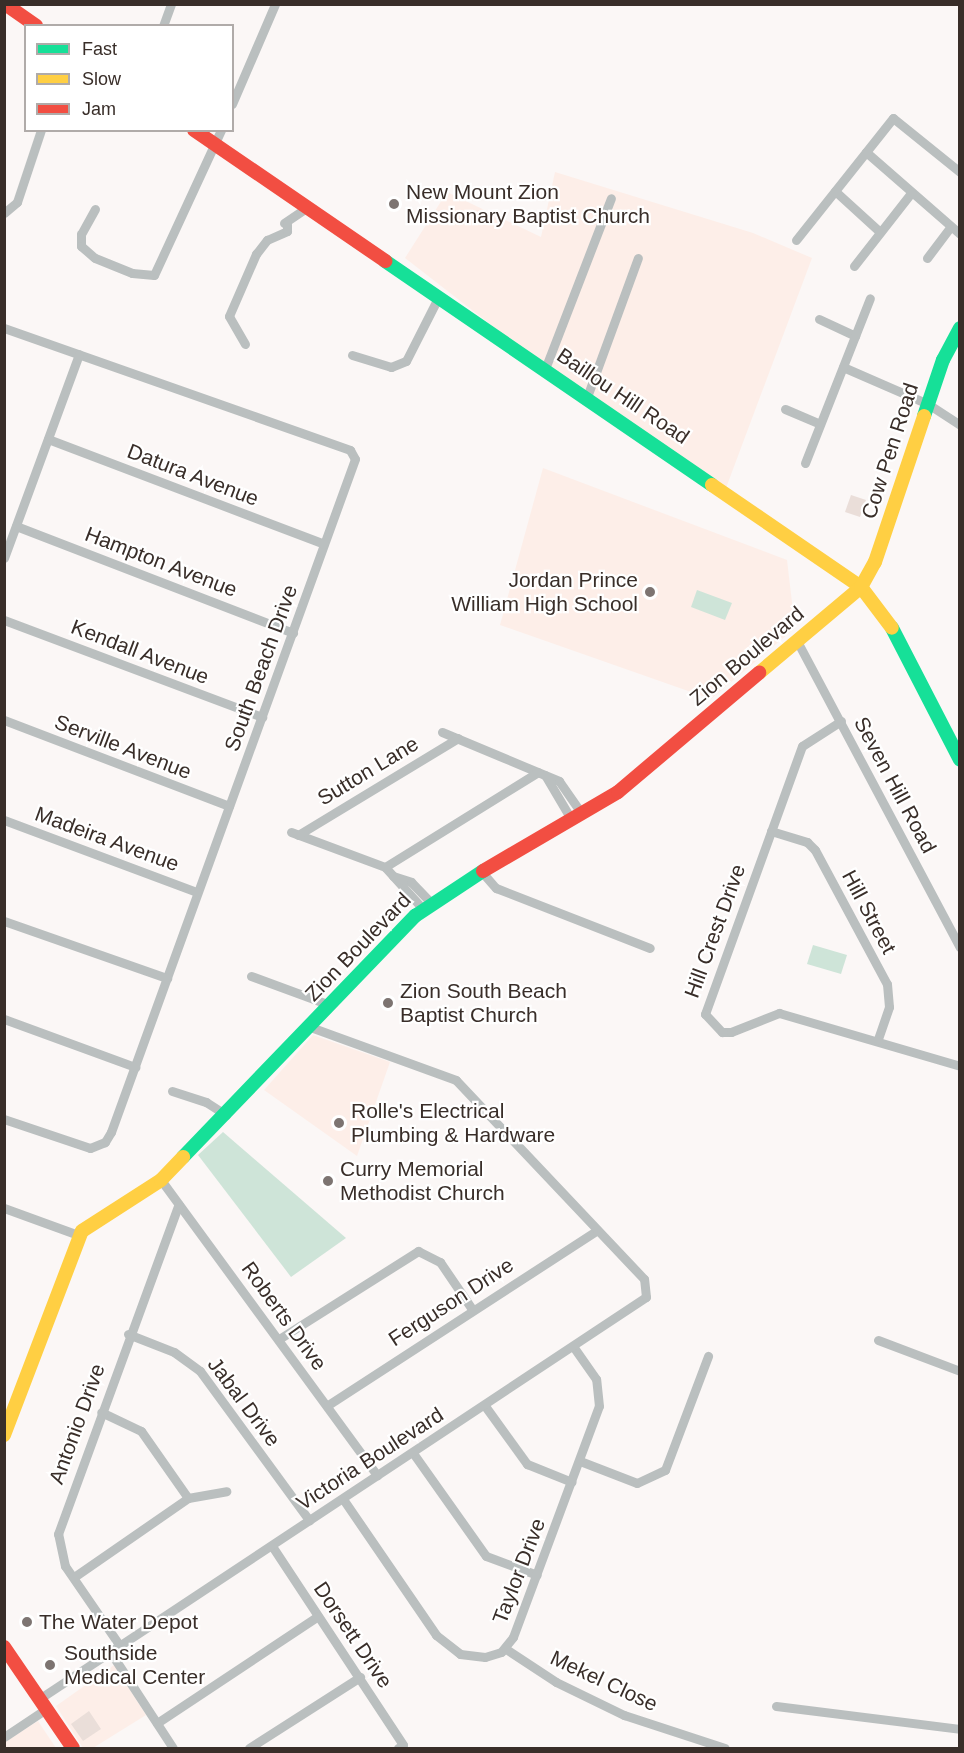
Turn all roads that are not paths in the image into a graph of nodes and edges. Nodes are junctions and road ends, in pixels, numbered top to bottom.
1 (5, 4) edge
2 (171, 4) edge
3 (275, 4) edge
4 (33, 24) edge
5 (164, 24) edge
6 (234, 99) edge
7 (40, 132) edge
8 (197, 132) edge
9 (220, 132) edge
10 (215, 144) junction
11 (866, 152) junction
12 (960, 172) edge
13 (835, 191) junction
14 (911, 193) junction
15 (611, 198) dead end
16 (308, 207) junction
17 (95, 209) dead end
18 (7, 212) edge
19 (950, 227) junction
20 (880, 232) junction
21 (960, 234) edge
22 (796, 240) dead end
23 (638, 258) dead end
24 (927, 258) dead end
25 (854, 266) dead end
26 (439, 296) junction
27 (870, 298) dead end
28 (819, 319) dead end
29 (4, 328) edge
30 (960, 328) edge
31 (855, 336) junction
32 (245, 344) dead end
33 (80, 354) junction
34 (352, 355) dead end
35 (843, 367) junction
36 (545, 369) junction
37 (587, 397) junction
38 (928, 404) junction
39 (785, 409) dead end
40 (820, 424) junction
41 (960, 425) edge
42 (48, 439) junction
43 (804, 463) dead end
44 (16, 526) junction
45 (324, 544) junction
46 (4, 558) edge
47 (861, 587) junction
48 (4, 620) edge
49 (293, 633) junction
50 (797, 641) junction
51 (262, 717) junction
52 (4, 720) edge
53 (841, 721) junction
54 (442, 732) dead end
55 (458, 738) junction
56 (960, 760) edge
57 (542, 773) junction
58 (230, 806) junction
59 (576, 817) junction
60 (4, 820) edge
61 (771, 831) junction
62 (385, 867) junction
63 (482, 871) junction
64 (197, 891) junction
65 (427, 906) junction
66 (4, 921) edge
67 (960, 947) edge
68 (650, 948) dead end
69 (251, 976) dead end
70 (167, 978) junction
71 (330, 1005) junction
72 (4, 1019) edge
73 (309, 1027) junction
74 (878, 1039) junction
75 (960, 1066) edge
76 (135, 1067) junction
77 (172, 1091) dead end
78 (226, 1115) junction
79 (4, 1119) edge
80 (161, 1180) junction
81 (179, 1204) junction
82 (4, 1208) edge
83 (596, 1231) junction
84 (78, 1234) junction
85 (472, 1309) junction
86 (128, 1334) junction
87 (279, 1339) junction
88 (878, 1340) dead end
89 (574, 1347) junction
90 (708, 1356) dead end
91 (960, 1371) edge
92 (328, 1405) junction
93 (486, 1406) junction
94 (101, 1412) junction
95 (4, 1435) edge
96 (413, 1453) junction
97 (580, 1461) junction
98 (377, 1475) junction
99 (572, 1482) junction
100 (226, 1491) dead end
101 (188, 1498) junction
102 (343, 1499) junction
103 (309, 1520) junction
104 (273, 1546) junction
105 (537, 1575) junction
106 (74, 1577) junction
107 (318, 1616) junction
108 (120, 1646) junction
109 (4, 1647) edge
110 (506, 1649) junction
111 (111, 1653) junction
112 (360, 1677) junction
113 (43, 1704) junction
114 (776, 1706) dead end
115 (157, 1723) junction
116 (960, 1729) edge
117 (4, 1737) edge
118 (401, 1747) edge
119 (73, 1749) edge
120 (173, 1749) edge
121 (249, 1749) edge
122 (725, 1749) edge

1 - 4 main road
2 - 5 street
3 - 6 street
7 - 18 street
8 - 10 main road, Baillou Hill Road
9 - 10 street
10 - 16 main road, Baillou Hill Road
10 - 17 street
11 - 12 street
11 - 13 street
11 - 14 street
13 - 20 street
13 - 22 street
14 - 19 street
14 - 20 street
15 - 36 street
16 - 26 main road, Baillou Hill Road
16 - 32 street
19 - 21 street
19 - 24 street
20 - 25 street
23 - 37 street
26 - 34 street
26 - 36 main road, Baillou Hill Road
27 - 31 street
28 - 31 street
29 - 33 street, South Beach Drive
30 - 38 main road, Cow Pen Road
31 - 35 street
33 - 42 street
33 - 45 street, South Beach Drive
35 - 38 street
35 - 40 street
36 - 37 main road, Baillou Hill Road
37 - 47 main road, Baillou Hill Road
38 - 41 street
38 - 47 main road, Cow Pen Road
39 - 40 street
40 - 43 street
42 - 44 street
42 - 45 street, Datura Avenue
44 - 46 street
44 - 49 street, Hampton Avenue
45 - 49 street, South Beach Drive
47 - 50 main road, Zion Boulevard
47 - 56 main road, Baillou Hill Road
48 - 51 street, Kendall Avenue
49 - 51 street, South Beach Drive
50 - 53 street, Seven Hill Road
50 - 59 main road, Zion Boulevard
51 - 58 street, South Beach Drive
52 - 58 street, Serville Avenue
53 - 61 street, Hill Crest Drive
53 - 67 street, Seven Hill Road
54 - 55 street, Sutton Lane
55 - 57 street, Sutton Lane
55 - 62 street, Sutton Lane
57 - 59 street
57 - 62 street
58 - 64 street, South Beach Drive
59 - 63 main road, Zion Boulevard
60 - 64 street, Madeira Avenue
61 - 74 street, Hill Street
61 - 74 street, Hill Crest Drive
62 - 65 street
63 - 65 main road, Zion Boulevard
63 - 68 street
64 - 70 street, South Beach Drive
65 - 71 main road, Zion Boulevard
66 - 70 street
69 - 71 street
70 - 76 street, South Beach Drive
71 - 73 main road, Zion Boulevard
72 - 76 street
73 - 78 main road, Zion Boulevard
73 - 83 street
74 - 75 street, Hill Crest Drive
76 - 79 street, South Beach Drive
77 - 78 street
78 - 80 main road, Zion Boulevard
80 - 81 street, Roberts Drive
80 - 84 main road, Zion Boulevard
81 - 86 street, Antonio Drive
81 - 87 street, Roberts Drive
82 - 84 street
83 - 85 street, Ferguson Drive
83 - 89 street, Victoria Boulevard
84 - 95 main road
85 - 87 street
85 - 92 street, Ferguson Drive
86 - 94 street, Antonio Drive
86 - 103 street, Jabal Drive
87 - 92 street, Roberts Drive
88 - 91 street
89 - 93 street, Victoria Boulevard
89 - 97 street, Taylor Drive
90 - 97 street
92 - 98 street, Roberts Drive
93 - 96 street, Victoria Boulevard
93 - 99 street
94 - 101 street
94 - 106 street, Antonio Drive
96 - 98 street, Victoria Boulevard
96 - 105 street
97 - 99 street, Taylor Drive
98 - 102 street, Victoria Boulevard
99 - 105 street, Taylor Drive
100 - 101 street
101 - 106 street
102 - 103 street, Victoria Boulevard
102 - 110 street, Taylor Drive
103 - 104 street, Victoria Boulevard
104 - 107 street, Dorsett Drive
104 - 108 street, Victoria Boulevard
105 - 110 street, Taylor Drive
106 - 108 street, Antonio Drive
107 - 112 street, Dorsett Drive
107 - 115 street
108 - 111 street, Victoria Boulevard
109 - 113 main road
110 - 122 street, Mekel Close
111 - 113 street, Victoria Boulevard
111 - 115 street
112 - 118 street, Dorsett Drive
112 - 121 street
113 - 117 street, Victoria Boulevard
113 - 119 main road
114 - 116 street
115 - 120 street

